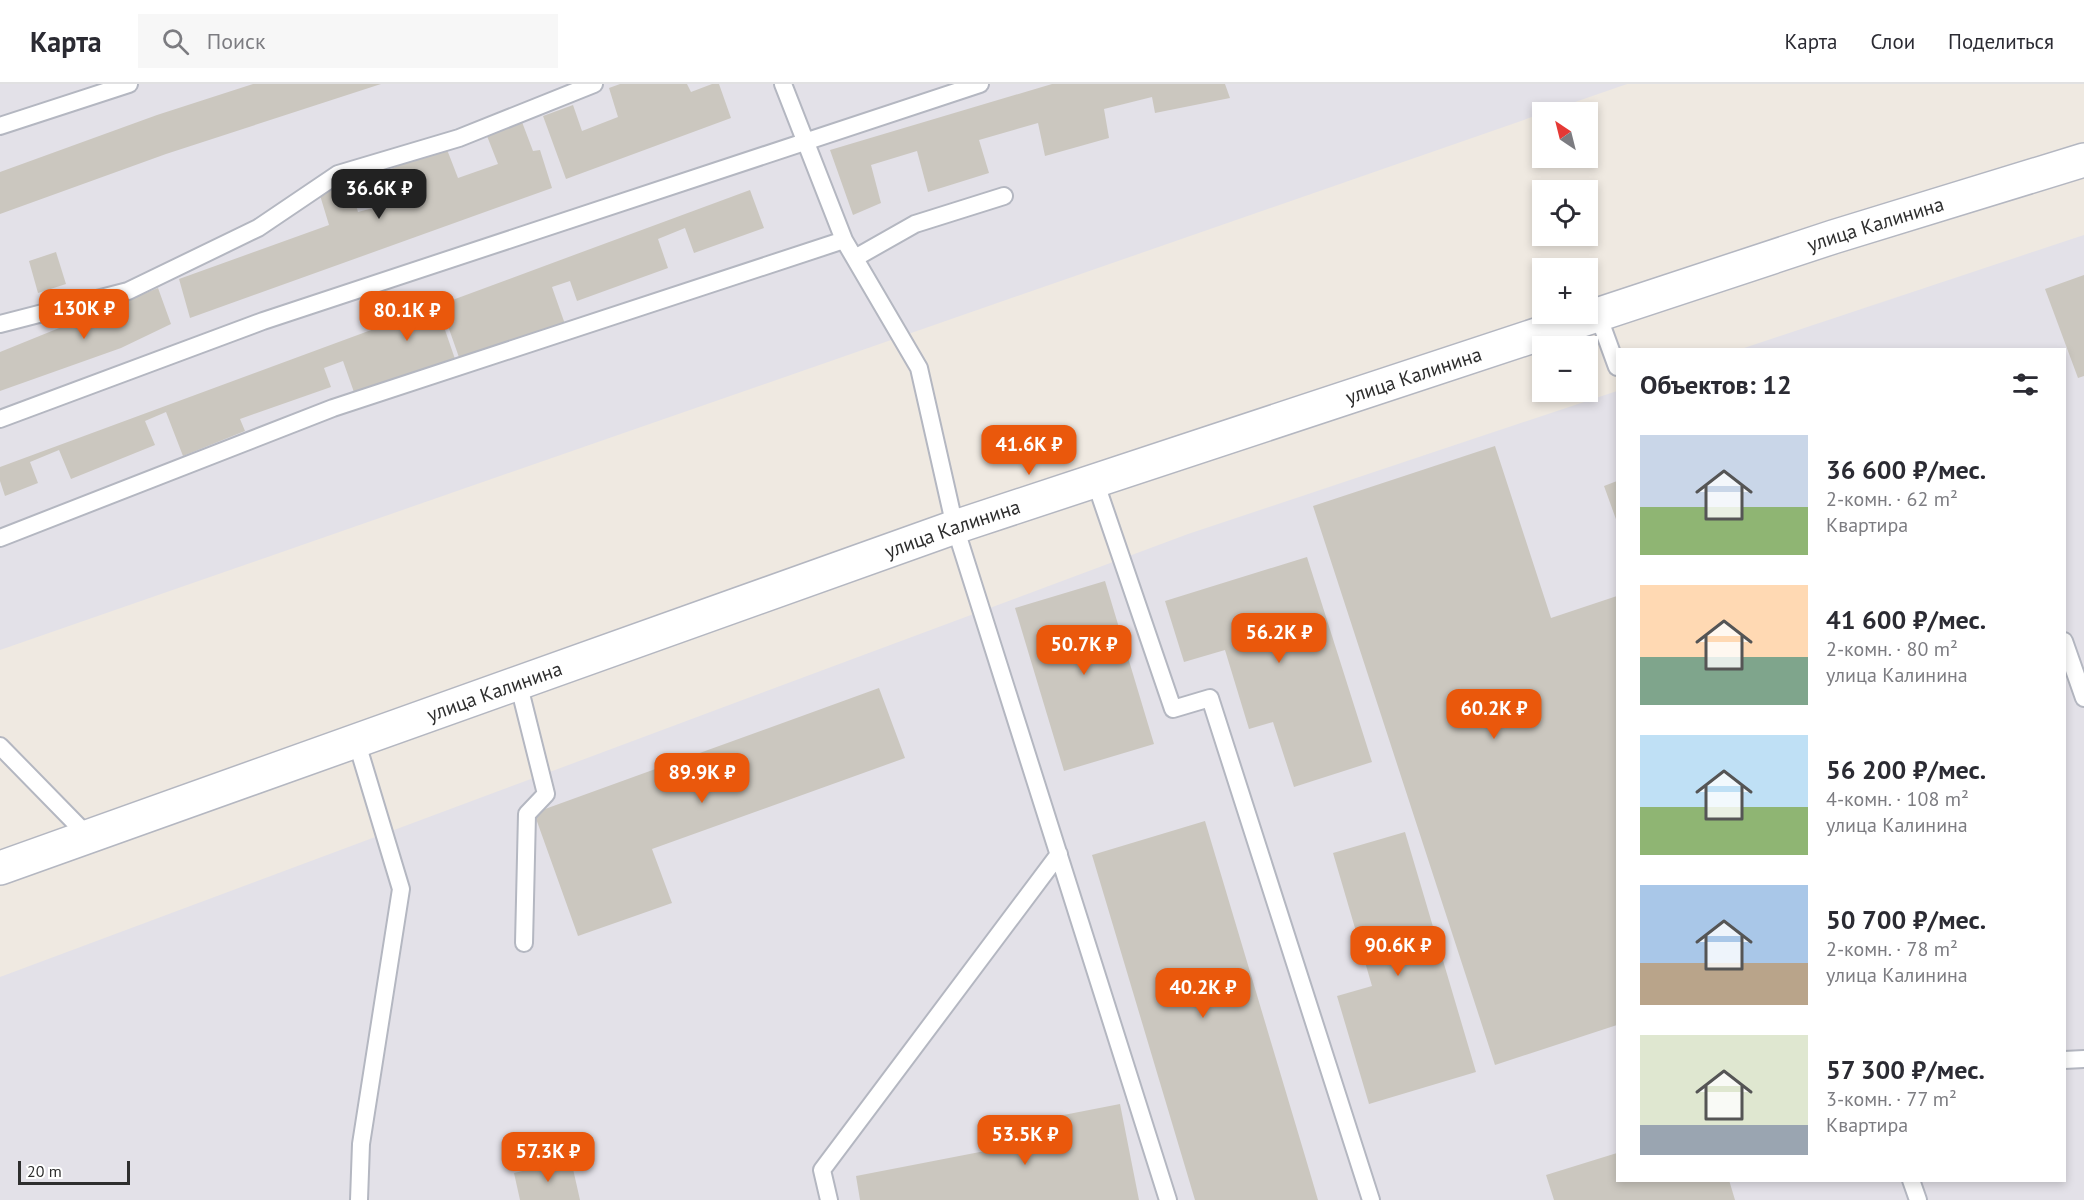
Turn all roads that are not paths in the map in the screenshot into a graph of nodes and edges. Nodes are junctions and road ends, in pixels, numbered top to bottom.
1 (129, 84) edge
2 (594, 84) edge
3 (783, 84) edge
4 (980, 84) edge
5 (0, 126) edge
6 (805, 141) junction
7 (2084, 160) edge
8 (1004, 196) dead end
9 (844, 240) junction
10 (855, 258) junction
11 (1598, 315) joint
12 (0, 324) edge
13 (1571, 324) edge
14 (1616, 364) edge
15 (0, 419) edge
16 (1095, 481) junction
17 (955, 527) junction
18 (0, 538) edge
19 (2066, 647) edge
20 (518, 682) junction
21 (2084, 698) edge
22 (356, 740) junction
23 (0, 747) edge
24 (88, 836) junction
25 (1059, 854) junction
26 (0, 868) edge
27 (524, 943) dead end
28 (2084, 1059) edge
29 (2066, 1060) edge
30 (1912, 1182) edge
31 (359, 1200) edge
32 (829, 1200) edge
33 (1168, 1200) edge
34 (1371, 1200) edge
35 (1918, 1200) edge

1 - 5 lane
2 - 12 lane
3 - 6 lane
4 - 6 lane
6 - 9 lane
6 - 15 lane
7 - 11 street, улица Калинина
8 - 10 lane
9 - 10 lane
9 - 18 lane
10 - 17 lane
11 - 14 lane
13 - 16 street, улица Калинина
16 - 17 street, улица Калинина
16 - 34 lane
17 - 20 street, улица Калинина
17 - 25 lane
19 - 21 lane
20 - 22 street, улица Калинина
20 - 27 lane
22 - 24 street, улица Калинина
22 - 31 lane
23 - 24 lane
24 - 26 street, улица Калинина
25 - 32 lane
25 - 33 lane
28 - 29 lane
30 - 35 lane

